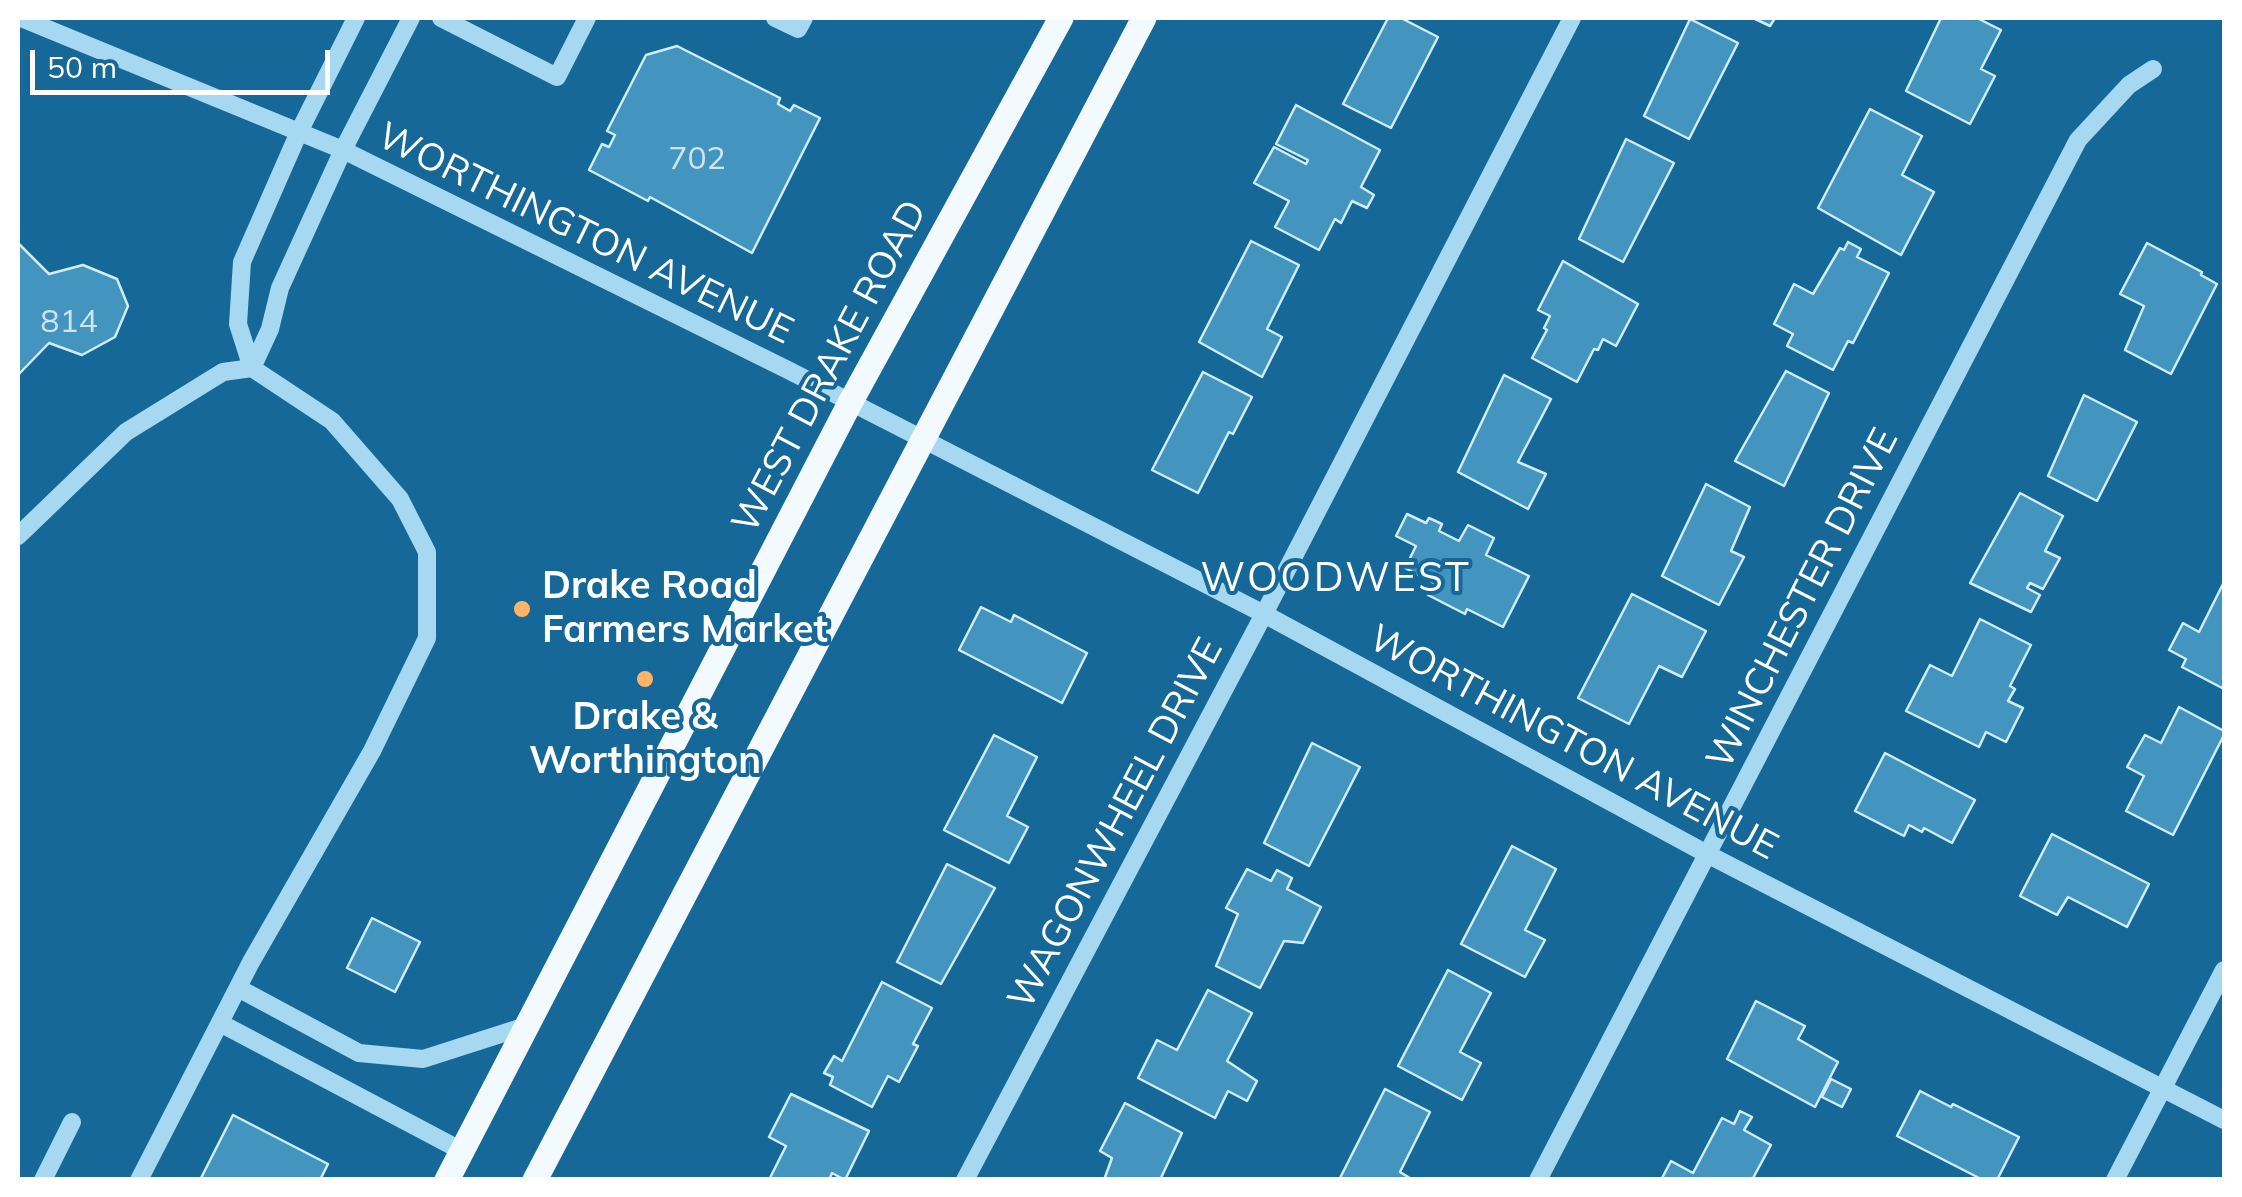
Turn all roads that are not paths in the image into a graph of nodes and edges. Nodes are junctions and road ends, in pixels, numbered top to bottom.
1 (22, 18) edge
2 (356, 18) edge
3 (411, 18) edge
4 (441, 18) edge
5 (587, 18) edge
6 (775, 18) edge
7 (804, 18) edge
8 (1061, 18) edge
9 (1144, 18) edge
10 (1572, 18) edge
11 (2152, 69) dead end
12 (299, 132) junction
13 (342, 150) junction
14 (252, 368) junction
15 (850, 403) junction
16 (923, 441) junction
17 (18, 536) edge
18 (1264, 614) junction
19 (1707, 854) junction
20 (2224, 970) edge
21 (238, 988) junction
22 (220, 1023) junction
23 (530, 1024) junction
24 (2163, 1089) junction
25 (2224, 1120) edge
26 (72, 1122) dead end
27 (462, 1151) junction
28 (43, 1180) edge
29 (138, 1180) edge
30 (448, 1180) edge
31 (535, 1180) edge
32 (965, 1180) edge
33 (1538, 1180) edge
34 (2115, 1180) edge

1 - 12 street, WORTHINGTON AVENUE
2 - 12 street
3 - 13 street
4 - 5 street
6 - 7 street
8 - 15 main road, WEST DRAKE ROAD
9 - 16 main road
10 - 18 street, WAGONWHEEL DRIVE
11 - 19 street, WINCHESTER DRIVE
12 - 13 street, WORTHINGTON AVENUE
12 - 14 street
13 - 14 street
13 - 15 street, WORTHINGTON AVENUE
14 - 17 street
14 - 21 street
15 - 16 street, WORTHINGTON AVENUE
15 - 23 main road, WEST DRAKE ROAD
16 - 18 street, WORTHINGTON AVENUE
16 - 31 main road
18 - 19 street, WORTHINGTON AVENUE
18 - 32 street, WAGONWHEEL DRIVE
19 - 24 street, WORTHINGTON AVENUE
19 - 33 street, WINCHESTER DRIVE
20 - 24 street
21 - 22 street
21 - 23 street
22 - 27 street
22 - 29 street
23 - 27 main road, WEST DRAKE ROAD
24 - 25 street, WORTHINGTON AVENUE
24 - 34 street
26 - 28 street
27 - 30 main road, WEST DRAKE ROAD

